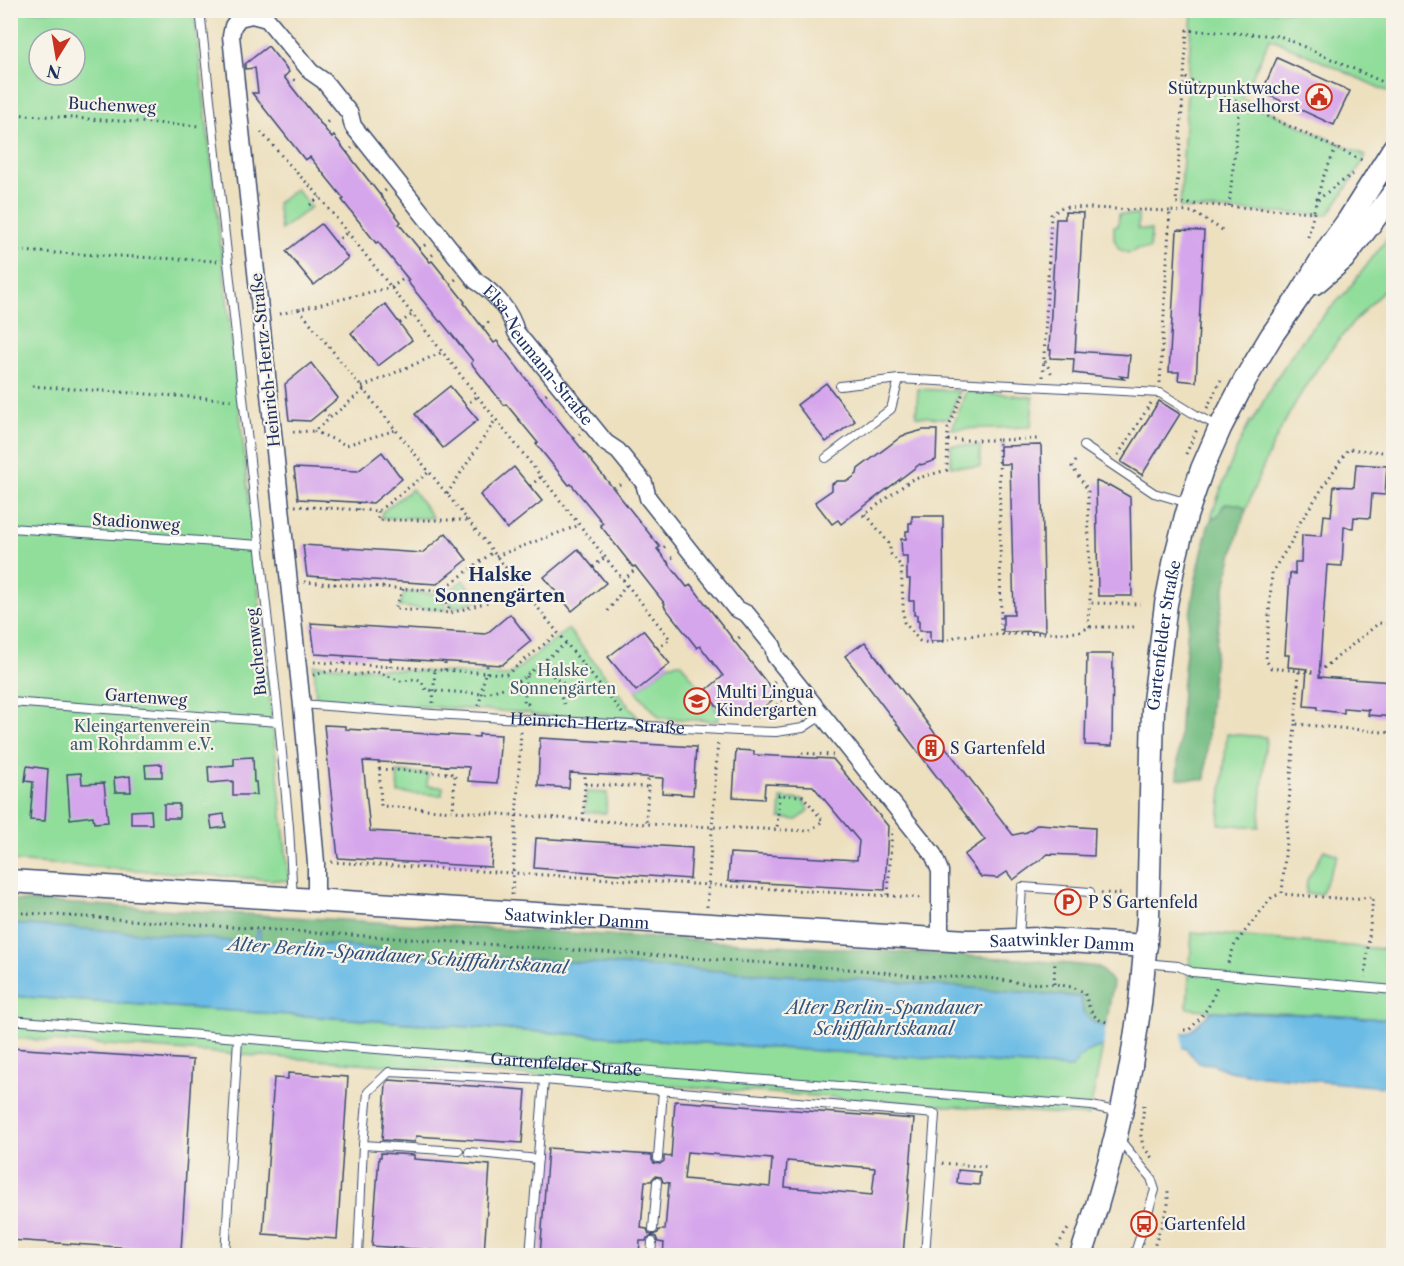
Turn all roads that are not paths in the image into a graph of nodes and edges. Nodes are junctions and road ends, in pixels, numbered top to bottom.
1 (200, 10) edge
2 (239, 18) joint
3 (1394, 148) edge
4 (1394, 193) edge
5 (1300, 295) junction
6 (899, 379) junction
7 (840, 386) dead end
8 (1220, 428) junction
9 (1084, 446) dead end
10 (826, 458) dead end
11 (1190, 504) junction
12 (10, 528) edge
13 (260, 545) junction
14 (10, 702) edge
15 (301, 704) junction
16 (821, 716) junction
17 (279, 722) junction
18 (10, 881) edge
19 (1090, 892) road end
20 (293, 900) junction
21 (316, 902) junction
22 (940, 939) junction
23 (1019, 939) junction
24 (1145, 954) junction
25 (1394, 990) edge
26 (10, 1020) edge
27 (238, 1039) junction
28 (544, 1080) junction
29 (663, 1090) junction
30 (1122, 1113) junction
31 (1117, 1136) junction
32 (363, 1145) junction
33 (459, 1151) dead end
34 (469, 1152) dead end
35 (658, 1158) dead end
36 (538, 1159) junction
37 (657, 1182) dead end
38 (653, 1229) dead end
39 (652, 1242) dead end
40 (10, 1255) edge
41 (24, 1256) edge
42 (225, 1256) edge
43 (358, 1256) edge
44 (530, 1256) edge
45 (651, 1256) edge
46 (925, 1256) edge
47 (1081, 1256) edge
48 (1134, 1256) edge

1 - 13 lane, Buchenweg
2 - 15 street, Heinrich-Hertz-Straße
2 - 16 street, Elsa-Neumann-Straße
3 - 5 main road, Gartenfelder Straße
4 - 5 main road, Gartenfelder Straße
5 - 8 main road, Gartenfelder Straße
6 - 7 lane
6 - 8 lane
6 - 10 lane
8 - 11 main road, Gartenfelder Straße
9 - 11 lane
11 - 24 main road, Gartenfelder Straße
12 - 13 lane, Stadionweg
13 - 17 lane, Buchenweg
14 - 17 lane, Gartenweg
15 - 16 lane, Heinrich-Hertz-Straße
15 - 21 street, Heinrich-Hertz-Straße
16 - 22 street, Elsa-Neumann-Straße
17 - 20 lane, Buchenweg
18 - 20 main road, Saatwinkler Damm
19 - 23 lane
20 - 21 main road, Saatwinkler Damm
21 - 22 main road, Saatwinkler Damm
22 - 23 main road, Saatwinkler Damm
23 - 24 main road, Saatwinkler Damm
24 - 25 lane, Saatwinkler Damm
24 - 30 main road, Gartenfelder Straße, bridge
26 - 27 lane, Gartenfelder Straße
27 - 30 lane, Gartenfelder Straße
27 - 42 lane
28 - 29 lane
28 - 32 lane
28 - 36 lane
29 - 35 lane
29 - 46 lane
30 - 31 main road
31 - 47 main road
31 - 48 lane
32 - 33 lane
32 - 43 lane
34 - 36 lane
36 - 44 lane
37 - 38 lane
39 - 45 lane
40 - 41 lane

